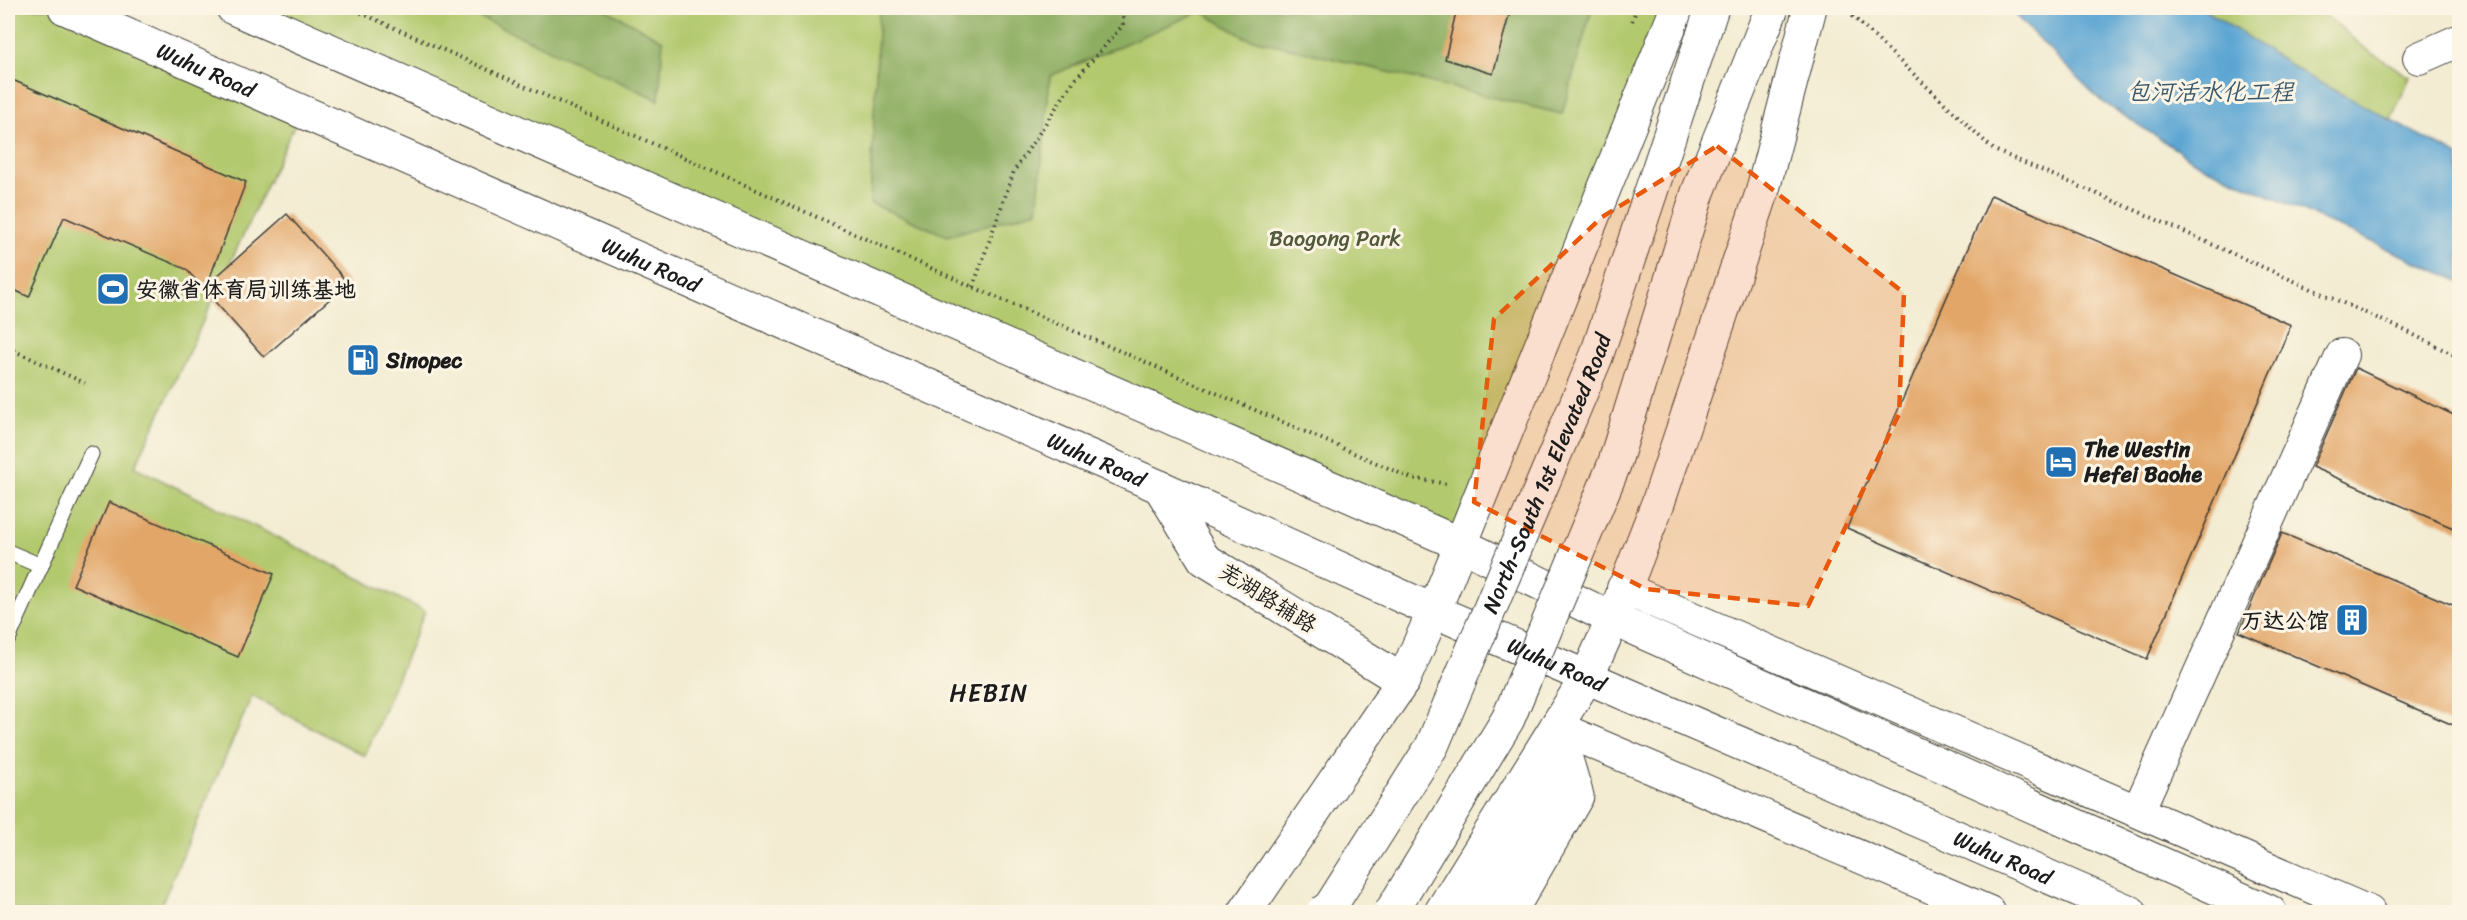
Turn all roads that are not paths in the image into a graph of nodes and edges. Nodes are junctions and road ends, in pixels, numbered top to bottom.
1 (65, 8) edge
2 (232, 8) edge
3 (1677, 8) edge
4 (1712, 8) edge
5 (1772, 8) edge
6 (1810, 8) edge
7 (2460, 40) edge
8 (2419, 58) dead end
9 (2342, 355) dead end
10 (92, 454) dead end
11 (1160, 487) junction
12 (1460, 544) junction
13 (8, 552) edge
14 (41, 566) junction
15 (1623, 588) junction
16 (1434, 611) junction
17 (1613, 619) junction
18 (8, 639) edge
19 (1587, 677) junction
20 (1403, 681) junction
21 (1556, 727) junction
22 (2138, 812) junction
23 (1245, 912) edge
24 (1323, 912) edge
25 (1392, 912) edge
26 (1441, 912) edge
27 (1477, 912) edge
28 (1510, 912) edge
29 (1989, 912) edge
30 (2130, 912) edge
31 (2270, 912) edge
32 (2369, 912) edge

1 - 11 main road, Wuhu Road
2 - 12 main road
3 - 12 main road
4 - 24 main road, North-South 1st Elevated Road, bridge
5 - 25 main road, bridge
6 - 15 main road
7 - 8 street
9 - 22 street
10 - 14 lane
11 - 16 main road, Wuhu Road
11 - 20 main road, 芜湖路辅路
12 - 16 main road
12 - 17 main road
13 - 14 lane
14 - 18 lane
15 - 17 main road
15 - 22 street
16 - 19 main road, Wuhu Road
16 - 20 main road
17 - 19 main road
17 - 31 main road
19 - 21 main road
19 - 30 main road, Wuhu Road
20 - 23 main road
21 - 26 main road
21 - 27 main road
21 - 28 main road
21 - 29 street
22 - 32 street

